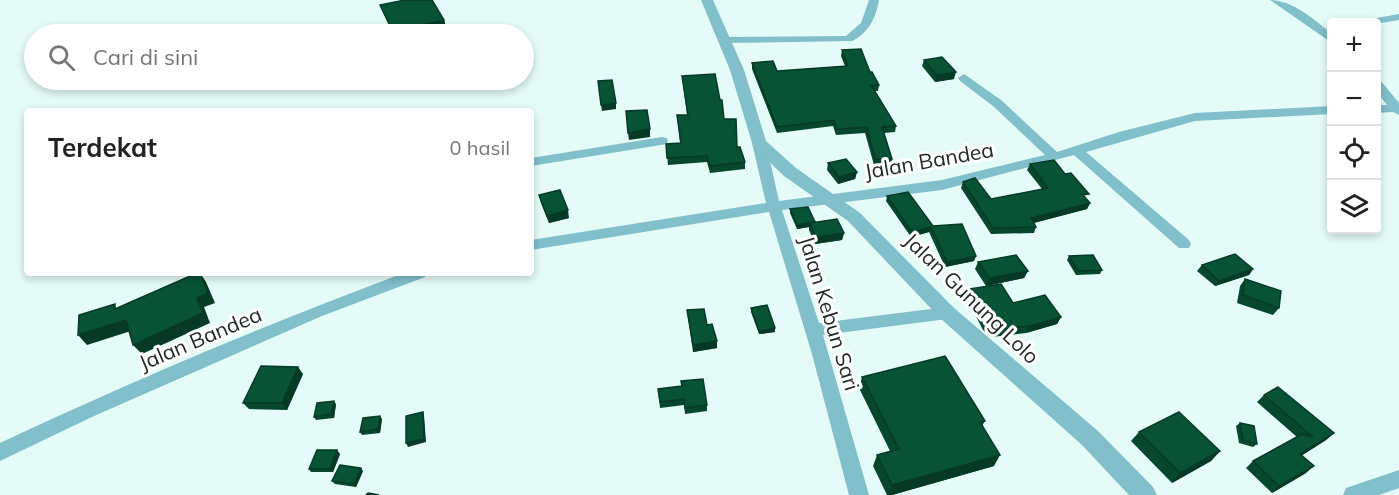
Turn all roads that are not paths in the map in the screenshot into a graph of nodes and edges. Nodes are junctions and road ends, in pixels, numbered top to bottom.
1 (707, 0) edge
2 (874, 0) edge
3 (1275, 0) edge
4 (1399, 17) edge
5 (1381, 20) edge
6 (1318, 28) junction
7 (1327, 28) edge
8 (1327, 36) edge
9 (725, 40) junction
10 (964, 78) dead end
11 (1381, 88) edge
12 (1381, 109) edge
13 (1398, 109) edge
14 (1327, 110) edge
15 (662, 141) dead end
16 (759, 143) junction
17 (1077, 151) junction
18 (1055, 157) junction
19 (534, 162) edge
20 (830, 198) junction
21 (774, 206) junction
22 (1184, 244) dead end
23 (534, 245) edge
24 (412, 276) edge
25 (947, 313) junction
26 (812, 330) junction
27 (0, 452) edge
28 (1399, 479) edge
29 (859, 495) edge
30 (1144, 495) edge
31 (1353, 495) edge

1 - 9 street
2 - 9 street
3 - 6 street
4 - 5 street
6 - 7 street
6 - 8 street
9 - 16 street
10 - 18 street
11 - 13 street
12 - 13 street
14 - 17 street, Jalan Bandea
15 - 19 street
16 - 20 street, Jalan Gunung Lolo
16 - 21 street, Jalan Kebun Sari
17 - 18 street, Jalan Bandea
17 - 22 street
18 - 20 street, Jalan Bandea
20 - 21 street, Jalan Bandea
20 - 25 street, Jalan Gunung Lolo
21 - 23 street, Jalan Bandea
21 - 26 street, Jalan Kebun Sari
24 - 27 street, Jalan Bandea
25 - 26 street
25 - 30 street, Jalan Gunung Lolo
26 - 29 street, Jalan Kebun Sari
28 - 31 street

